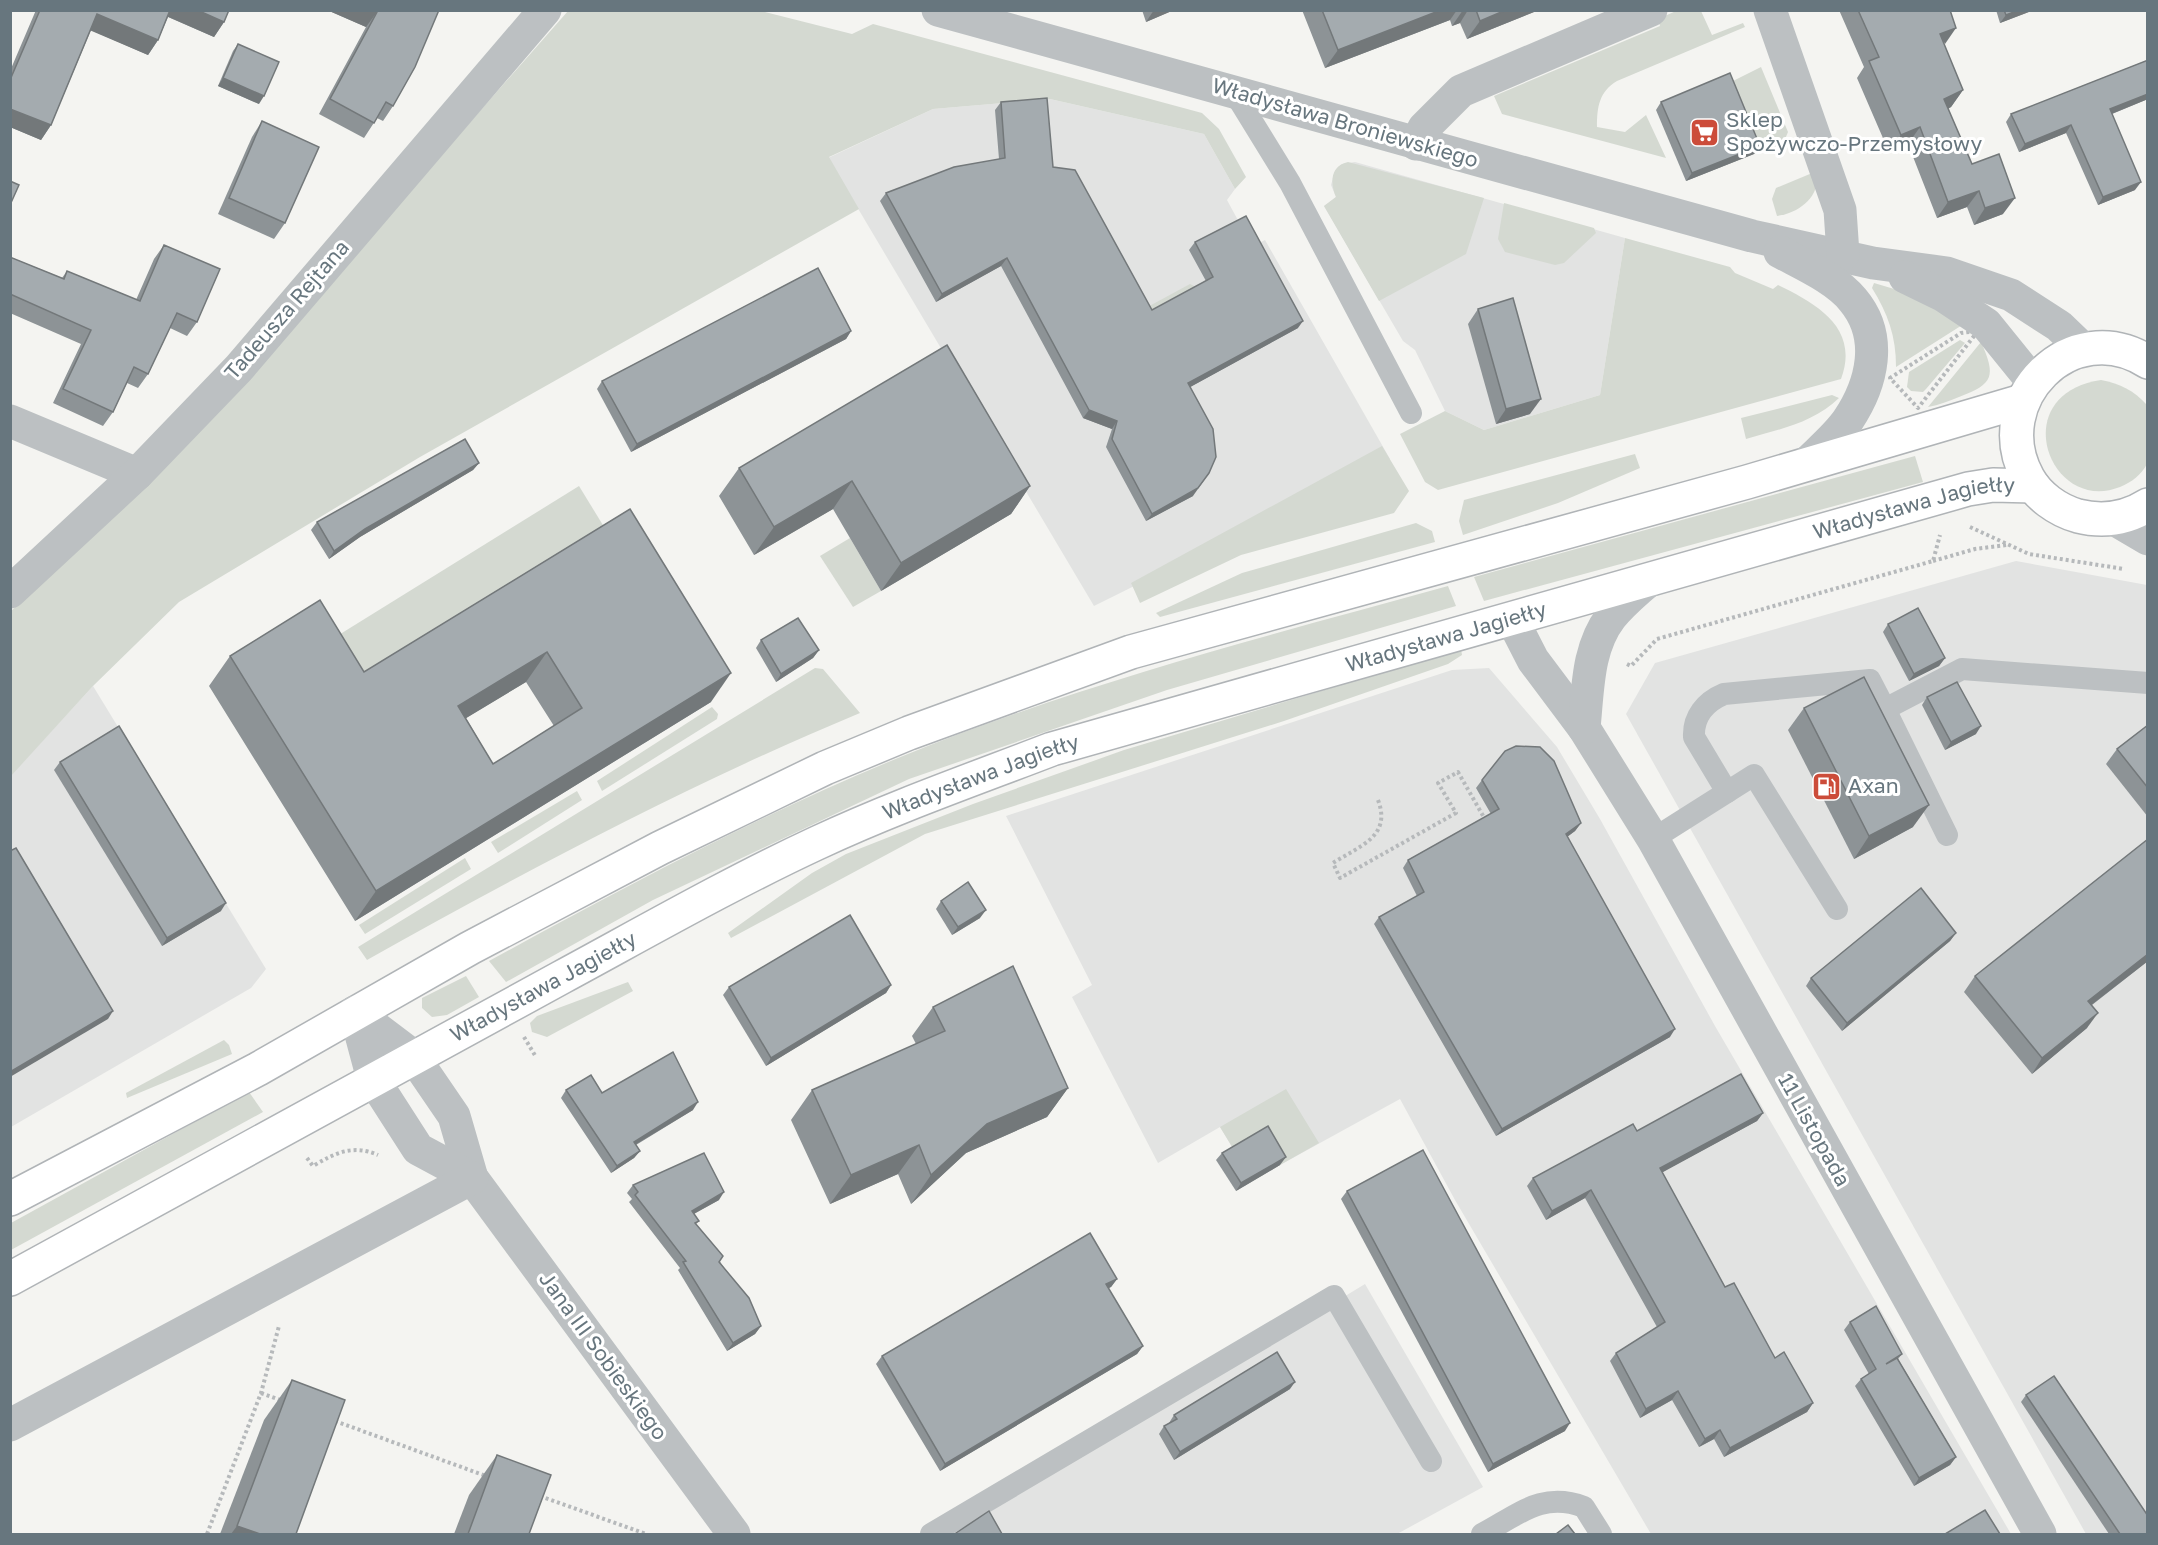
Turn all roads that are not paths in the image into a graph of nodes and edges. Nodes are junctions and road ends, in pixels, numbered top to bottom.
1 (545, 10) edge
2 (938, 10) edge
3 (1651, 10) edge
4 (1770, 10) edge
5 (1234, 92) junction
6 (1416, 144) junction
7 (1752, 236) junction
8 (1858, 259) junction
9 (2084, 350) junction
10 (2148, 362) edge
11 (2028, 392) junction
12 (1411, 413) dead end
13 (10, 421) edge
14 (1806, 464) junction
15 (137, 474) junction
16 (2033, 486) junction
17 (2148, 505) edge
18 (2114, 519) junction
19 (2148, 539) edge
20 (1648, 581) junction
21 (10, 592) edge
22 (1512, 619) junction
23 (2148, 682) edge
24 (1885, 709) junction
25 (1584, 728) junction
26 (1726, 792) junction
27 (1947, 835) dead end
28 (1653, 838) junction
29 (1837, 909) dead end
30 (355, 1012) junction
31 (413, 1056) junction
32 (373, 1079) junction
33 (472, 1178) junction
34 (10, 1199) edge
35 (10, 1279) edge
36 (10, 1425) edge
37 (1431, 1461) dead end
38 (734, 1534) edge
39 (931, 1534) edge
40 (1482, 1534) edge
41 (1601, 1534) edge
42 (2040, 1534) edge

1 - 15 street, Tadeusza Rejtana
2 - 5 street, Władysława Broniewskiego
3 - 6 street
4 - 8 street
5 - 6 street, Władysława Broniewskiego
5 - 12 lane
6 - 7 street, Władysława Broniewskiego
7 - 8 street, Władysława Broniewskiego
7 - 14 street, Władysława Broniewskiego
8 - 9 street, Władysława Broniewskiego
8 - 11 street, Władysława Broniewskiego
9 - 10 main road
9 - 11 main road
11 - 14 main road
11 - 16 main road
13 - 15 street
14 - 30 main road
15 - 21 street, Tadeusza Rejtana
16 - 18 main road
16 - 20 main road, Władysława Jagiełły
17 - 18 main road
18 - 19 street
20 - 22 main road, Władysława Jagiełły
20 - 25 street
22 - 25 street, 11 Listopada
22 - 31 main road, Władysława Jagiełły
23 - 24 lane
24 - 26 lane
24 - 27 lane
25 - 28 street, 11 Listopada
26 - 28 lane
26 - 29 lane
28 - 42 street, 11 Listopada
30 - 31 street, Jana III Sobieskiego
30 - 32 street, Jana III Sobieskiego
30 - 34 main road
31 - 32 main road, Władysława Jagiełły
31 - 33 street, Jana III Sobieskiego
32 - 33 street, Jana III Sobieskiego
32 - 35 main road, Władysława Jagiełły
33 - 36 street
33 - 38 street, Jana III Sobieskiego
37 - 39 lane
40 - 41 lane

